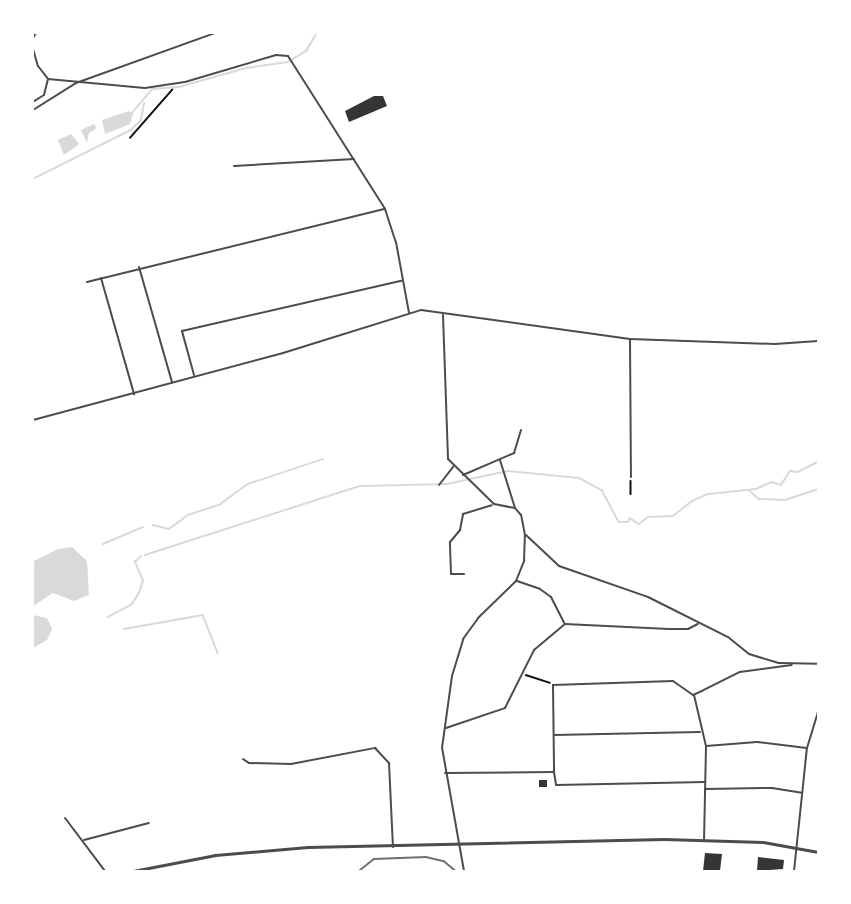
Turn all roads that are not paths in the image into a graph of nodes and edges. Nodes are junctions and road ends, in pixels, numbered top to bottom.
1 (36, 33) edge
2 (215, 33) edge
3 (33, 38) edge
4 (33, 49) edge
5 (48, 79) junction
6 (76, 83) junction
7 (33, 102) edge
8 (33, 110) edge
9 (355, 159) junction
10 (234, 166) dead end
11 (385, 209) junction
12 (139, 267) junction
13 (101, 278) junction
14 (401, 281) junction
15 (87, 282) dead end
16 (409, 313) junction
17 (443, 315) junction
18 (630, 339) junction
19 (818, 341) edge
20 (194, 375) junction
21 (172, 382) junction
22 (134, 394) junction
23 (33, 420) edge
24 (521, 430) dead end
25 (500, 460) junction
26 (453, 467) junction
27 (463, 475) junction
28 (631, 477) road end
29 (439, 485) dead end
30 (494, 504) junction
31 (515, 508) junction
32 (525, 535) junction
33 (464, 574) dead end
34 (516, 581) junction
35 (565, 624) junction
36 (698, 624) junction
37 (818, 664) edge
38 (792, 665) junction
39 (702, 691) joint
40 (693, 695) junction
41 (818, 712) edge
42 (444, 728) junction
43 (700, 732) junction
44 (554, 735) junction
45 (706, 746) junction
46 (807, 748) junction
47 (243, 759) dead end
48 (554, 772) junction
49 (445, 773) junction
50 (705, 782) junction
51 (705, 789) junction
52 (802, 793) junction
53 (65, 818) dead end
54 (149, 823) dead end
55 (84, 840) junction
56 (704, 840) junction
57 (459, 844) junction
58 (796, 846) junction
59 (393, 847) junction
60 (818, 852) edge
61 (105, 871) edge
62 (134, 871) edge
63 (464, 871) edge
64 (794, 871) edge

1 - 3 street
2 - 6 street
4 - 5 street
5 - 6 street
5 - 7 street
6 - 8 street
6 - 9 street
9 - 10 street
9 - 11 street
11 - 12 street
11 - 14 street
12 - 13 street
12 - 21 street
13 - 15 street
13 - 22 street
14 - 16 street
14 - 20 street
16 - 17 street
16 - 20 street
17 - 18 street
17 - 26 street
18 - 19 street
18 - 28 street
20 - 21 street
21 - 22 street
22 - 23 street
24 - 25 street
25 - 27 street
25 - 31 street
26 - 27 street
26 - 29 street
27 - 30 street
30 - 31 street
30 - 33 street
31 - 32 street
32 - 34 street
32 - 36 street
34 - 35 street
34 - 42 street
35 - 36 street
35 - 42 street
36 - 38 street
37 - 38 street
38 - 39 lane
39 - 40 street
40 - 43 street
40 - 44 street
41 - 46 street
42 - 49 street
43 - 44 street
43 - 45 street
44 - 48 street
45 - 46 street
45 - 50 street
46 - 52 street
47 - 59 street
48 - 49 street
48 - 50 street
49 - 57 street
50 - 51 street
51 - 52 street
51 - 56 street
52 - 58 street
53 - 55 street
54 - 55 street
55 - 61 street
56 - 57 street
56 - 58 street
57 - 59 street
57 - 63 street
58 - 60 street
58 - 64 street
59 - 62 street

